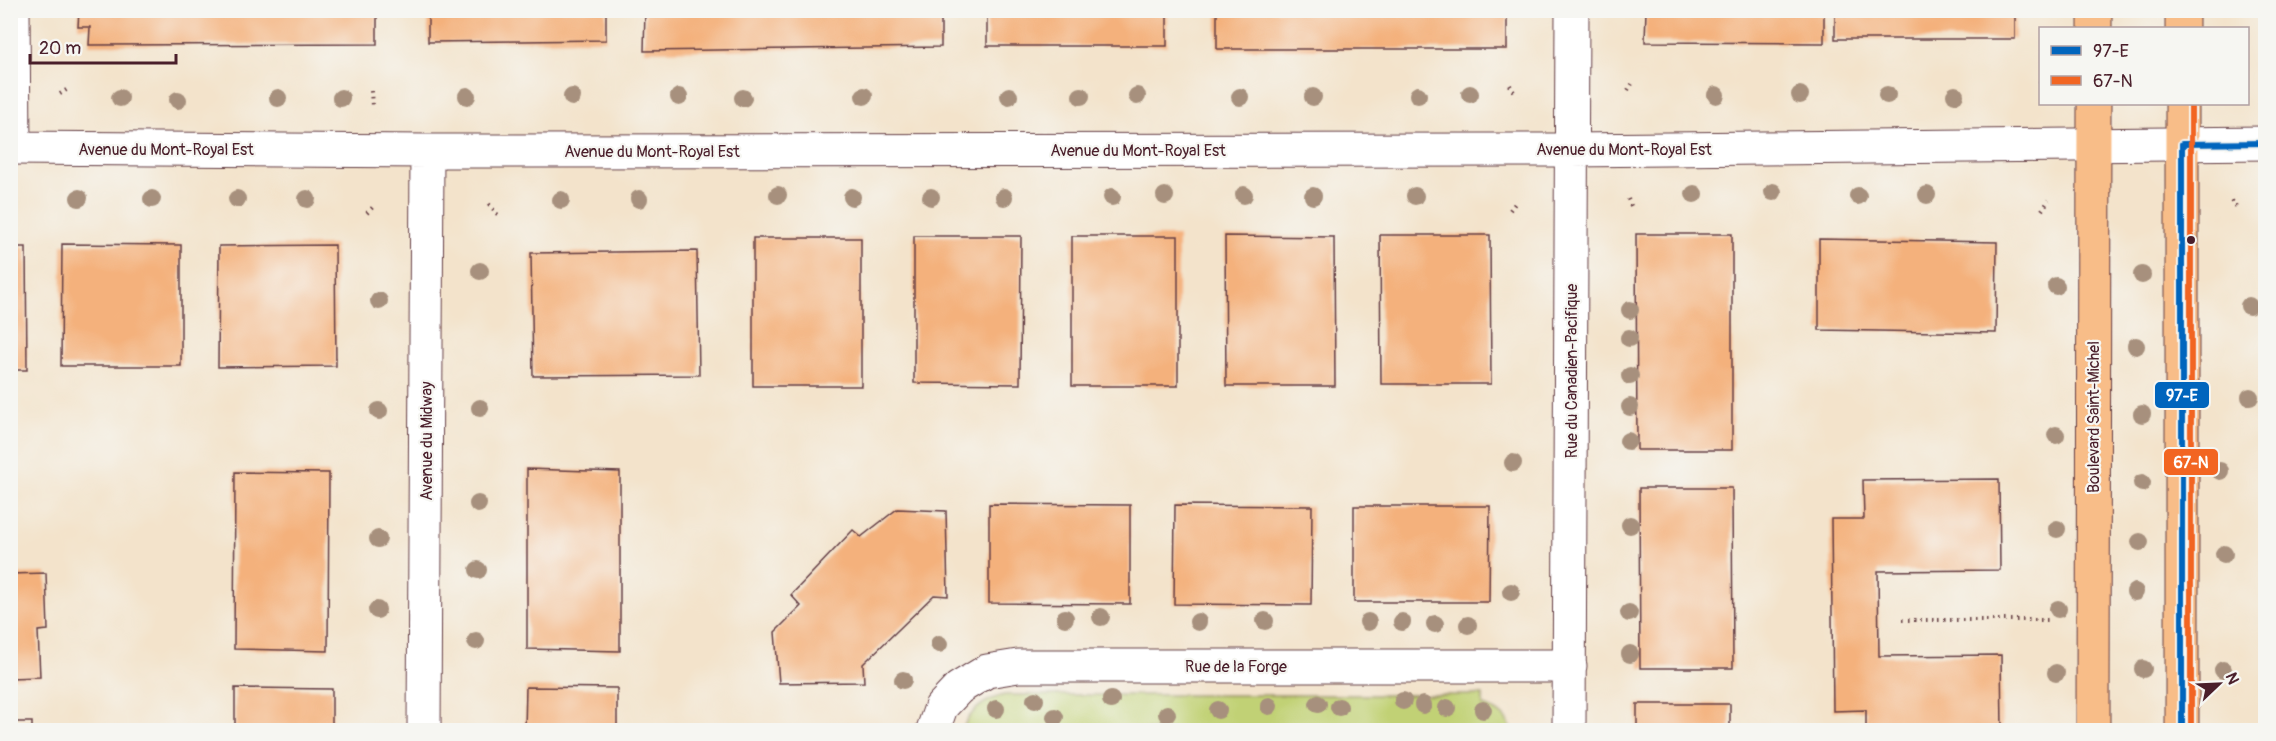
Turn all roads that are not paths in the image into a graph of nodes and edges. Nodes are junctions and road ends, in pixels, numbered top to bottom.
1 (13, 10) edge
2 (1572, 10) edge
3 (2095, 10) edge
4 (2182, 10) edge
5 (2095, 27) edge
6 (2182, 27) edge
7 (2094, 105) edge
8 (2182, 105) edge
9 (2265, 143) edge
10 (2094, 144) junction
11 (2182, 144) junction
12 (12, 148) edge
13 (1572, 150) junction
14 (427, 151) junction
15 (1570, 666) junction
16 (424, 730) edge
17 (933, 730) edge
18 (1569, 730) edge
19 (2092, 730) edge
20 (2182, 730) edge

1 - 12 street
2 - 13 street, Rue du Canadien-Pacifique
3 - 5 main road
4 - 6 main road
7 - 10 main road, Boulevard Saint-Michel
8 - 11 main road
9 - 11 street, Avenue du Mont-Royal Est
10 - 11 street, Avenue du Mont-Royal Est
10 - 13 street, Avenue du Mont-Royal Est
10 - 19 main road, Boulevard Saint-Michel
11 - 20 main road
12 - 14 street, Avenue du Mont-Royal Est
13 - 14 street, Avenue du Mont-Royal Est
13 - 15 street, Rue du Canadien-Pacifique
14 - 16 street, Avenue du Midway
15 - 17 street, Rue de la Forge
15 - 18 street, Rue du Canadien-Pacifique

